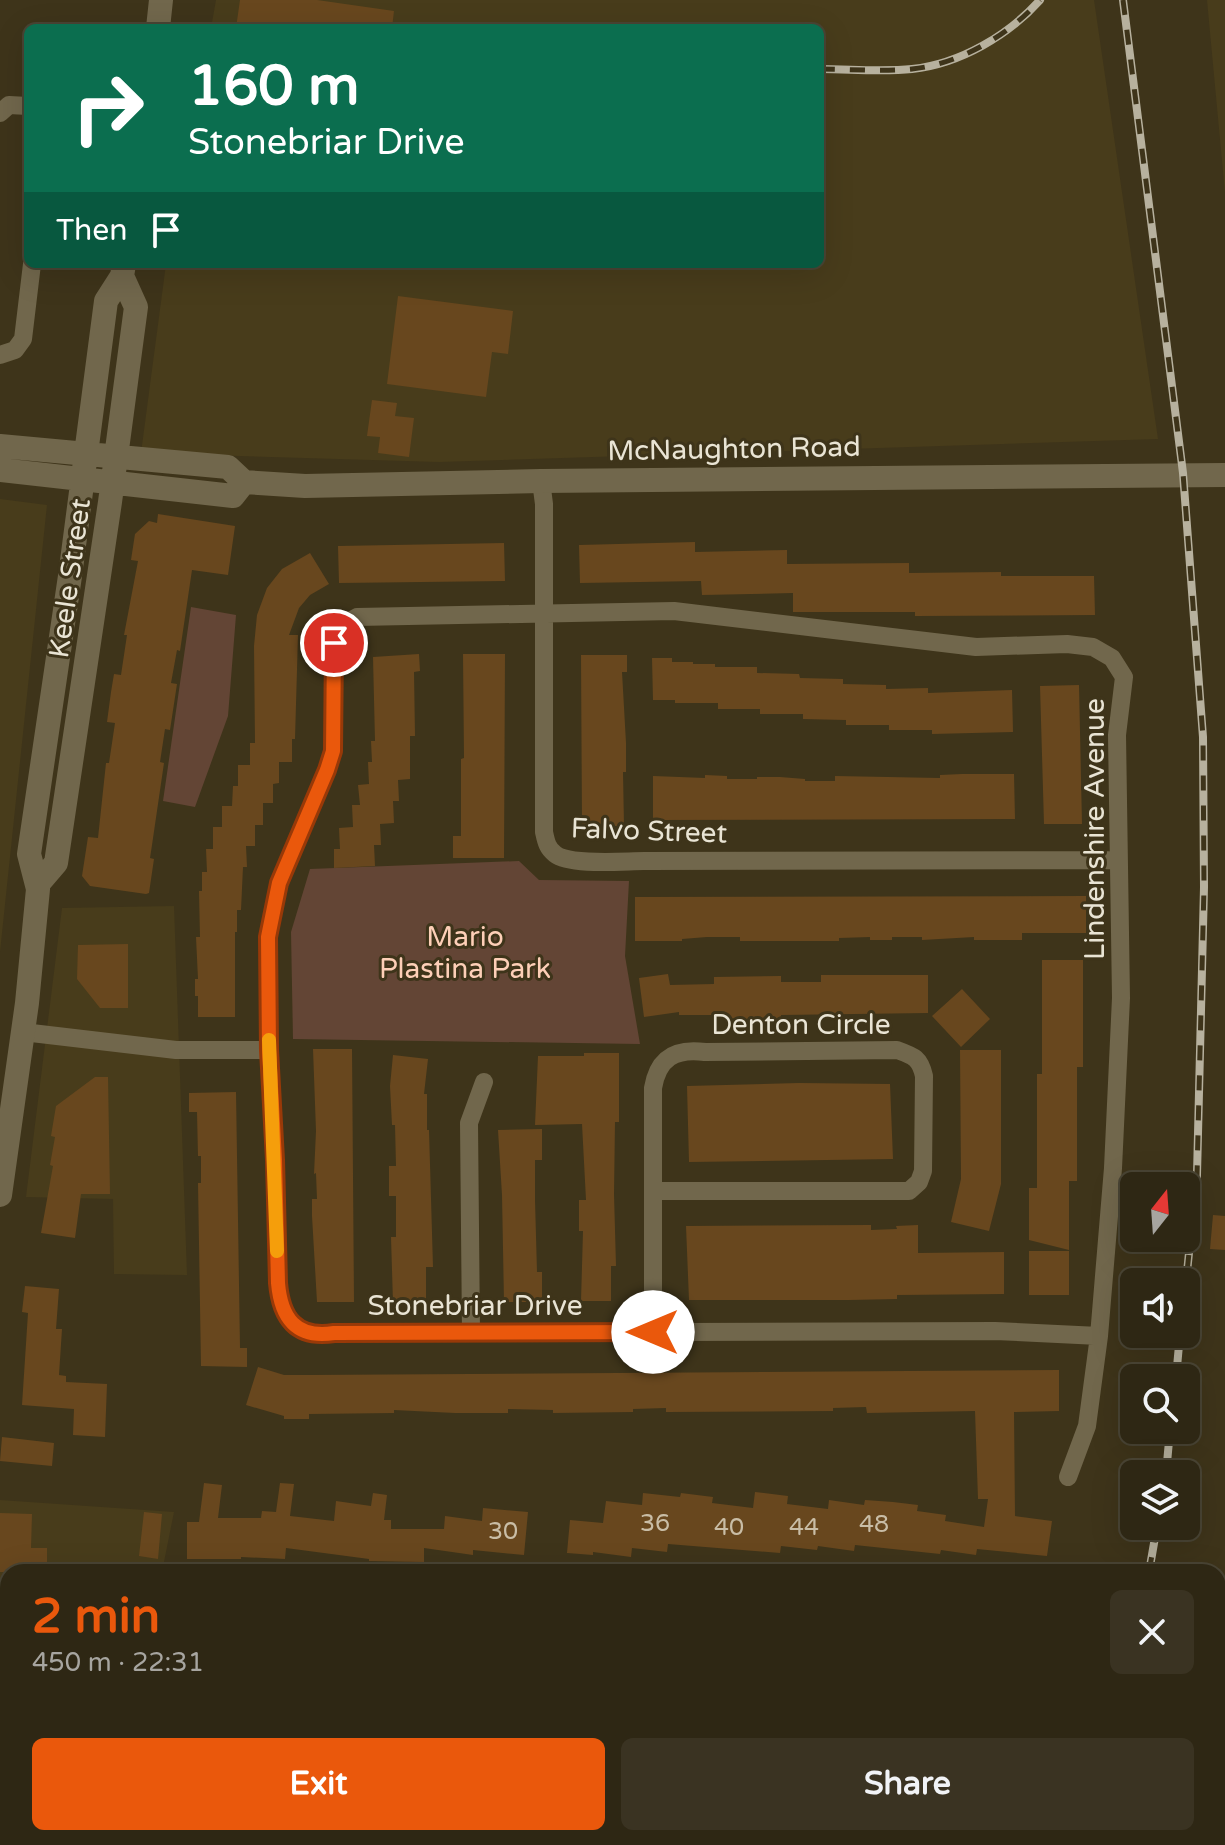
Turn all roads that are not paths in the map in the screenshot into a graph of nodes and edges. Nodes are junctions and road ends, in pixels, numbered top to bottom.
1 (161, 0) edge
2 (158, 24) edge
3 (24, 106) edge
4 (0, 113) edge
5 (32, 268) edge
6 (123, 270) edge
7 (0, 355) edge
8 (0, 446) edge
9 (86, 455) junction
10 (116, 458) junction
11 (0, 470) edge
12 (1225, 475) edge
13 (82, 480) junction
14 (541, 481) junction
15 (244, 482) junction
16 (113, 483) junction
17 (543, 613) junction
18 (1118, 860) junction
19 (38, 884) junction
20 (23, 1032) junction
21 (269, 1050) junction
22 (484, 1082) dead end
23 (655, 1191) junction
24 (0, 1195) edge
25 (653, 1332) junction
26 (471, 1333) junction
27 (1099, 1336) junction
28 (1068, 1477) dead end

1 - 2 main road
3 - 4 street
5 - 7 street
6 - 9 main road, Keele Street
6 - 10 main road, Keele Street
8 - 9 main road, McNaughton Road
9 - 10 main road, McNaughton Road
9 - 13 main road, Keele Street
10 - 15 main road, McNaughton Road
10 - 16 main road, Keele Street
11 - 13 main road, McNaughton Road
12 - 14 main road, McNaughton Road
13 - 16 main road, McNaughton Road
13 - 19 main road, Keele Street
14 - 15 main road, McNaughton Road
14 - 17 street, Falvo Street
15 - 16 main road, McNaughton Road
16 - 19 main road, Keele Street
17 - 18 street, Lindenshire Avenue
17 - 18 street, Falvo Street
17 - 21 street, Stonebriar Drive
18 - 27 street, Lindenshire Avenue
19 - 20 main road, Keele Street
20 - 21 street
20 - 24 main road, Keele Street
21 - 26 street, Stonebriar Drive
22 - 26 street
23 - 23 street, Denton Circle
23 - 25 street, Denton Circle
25 - 26 street, Stonebriar Drive
25 - 27 street, Stonebriar Drive
27 - 28 street, Lindenshire Avenue

